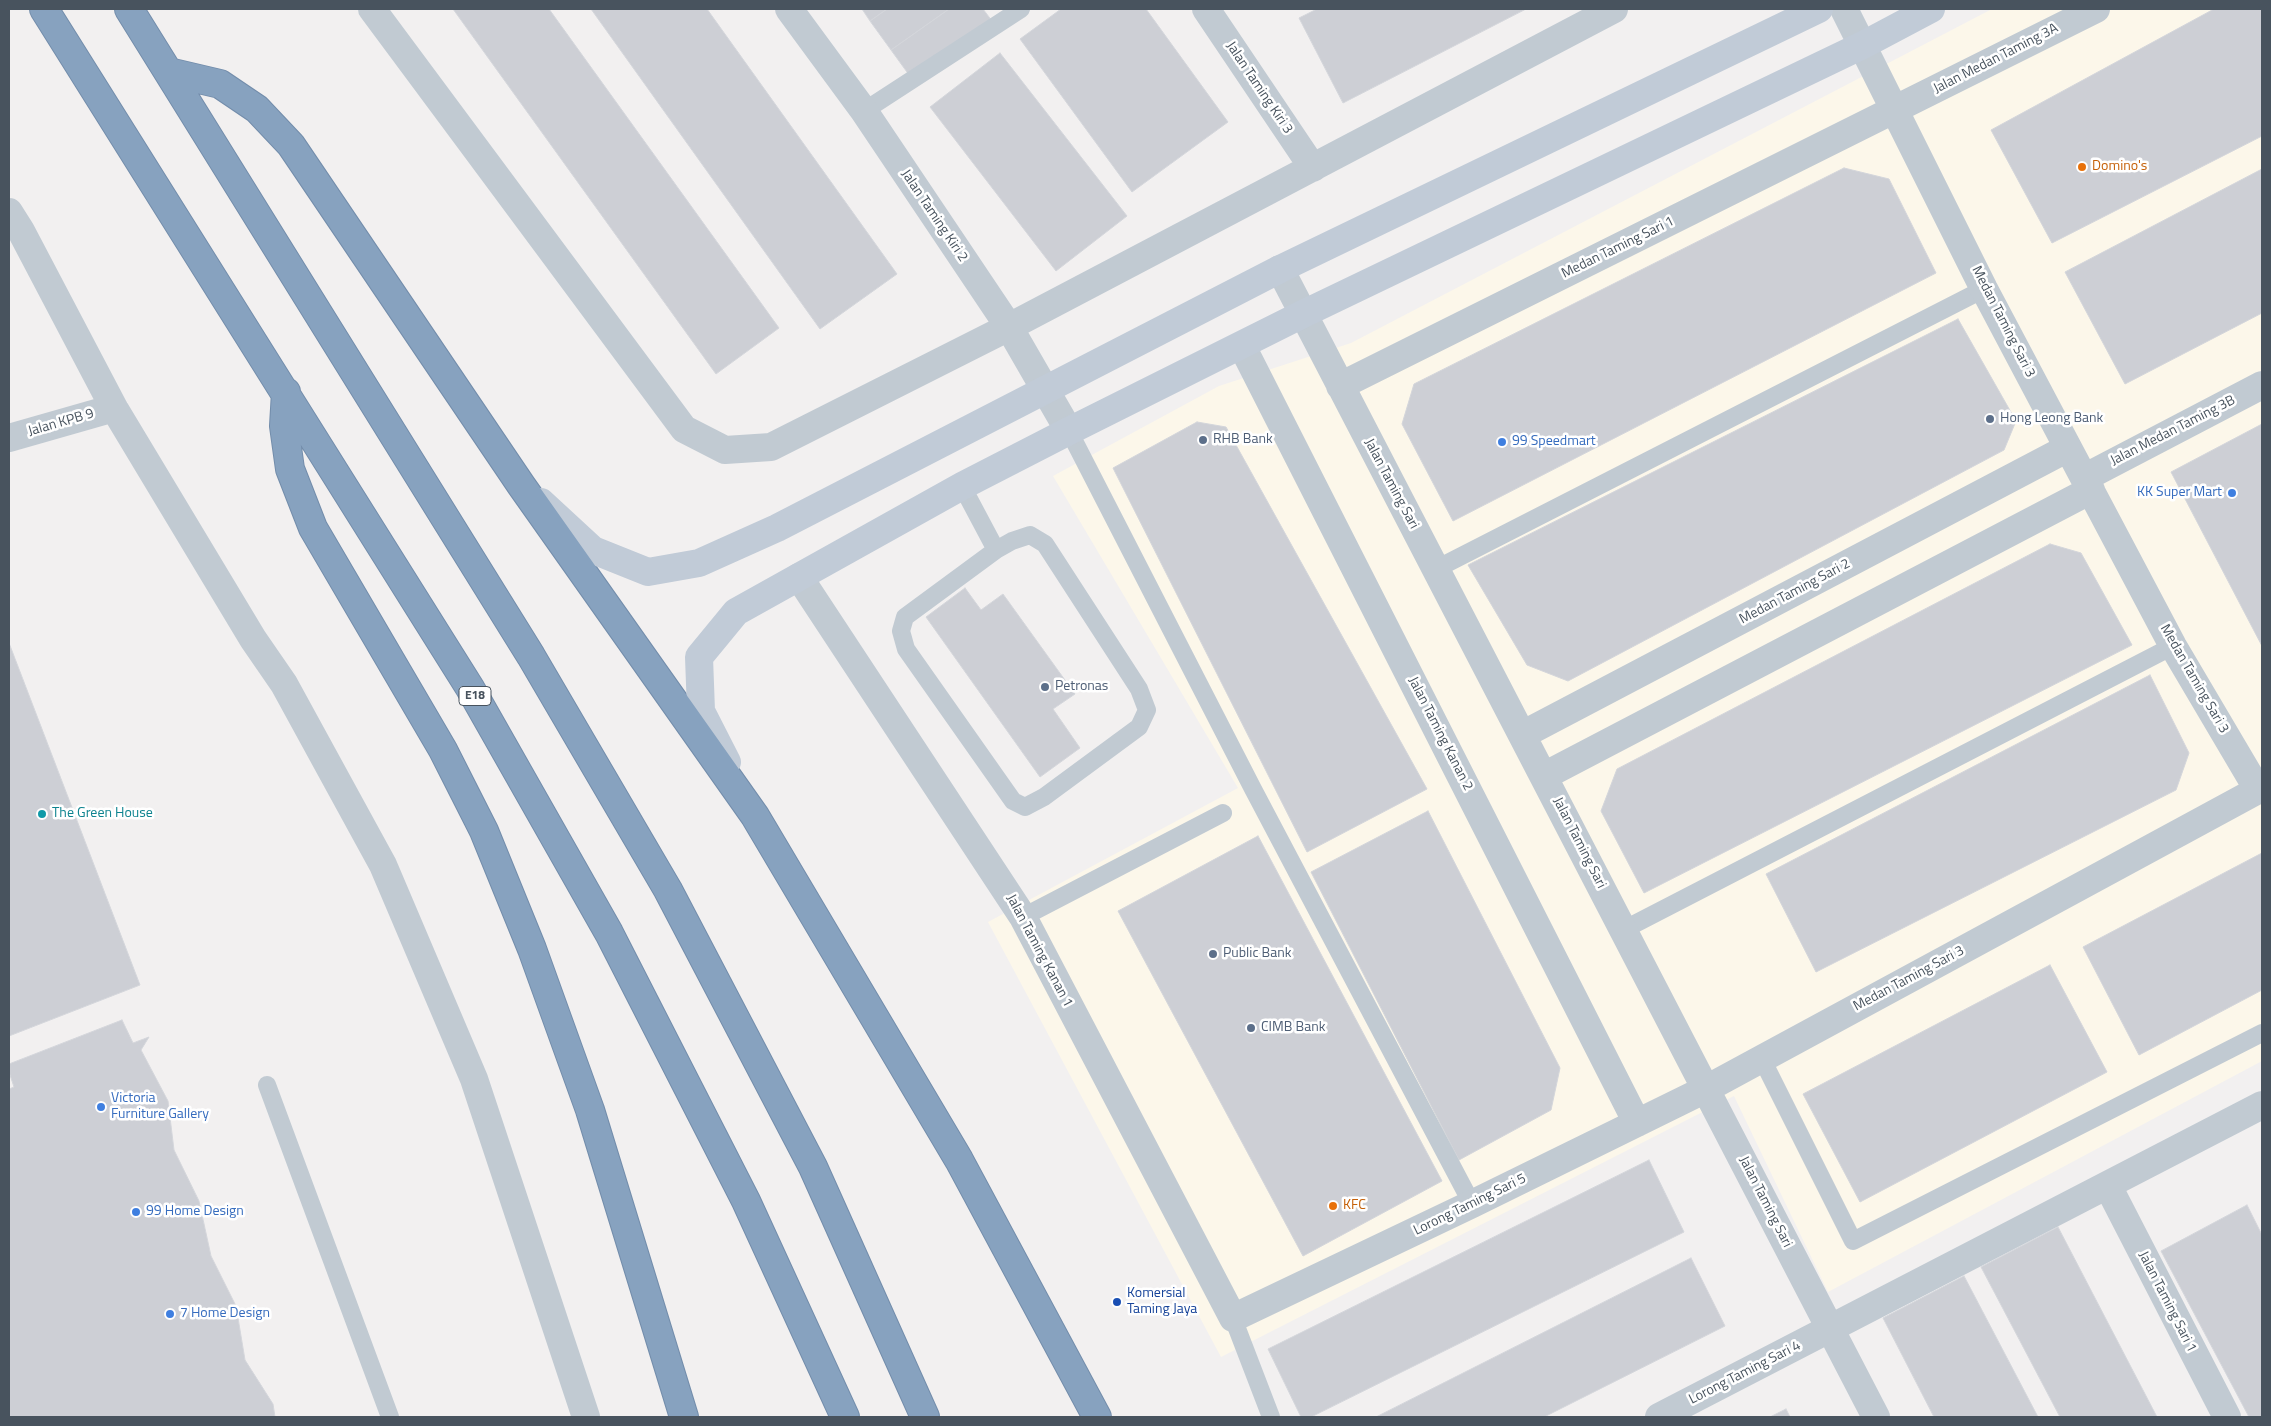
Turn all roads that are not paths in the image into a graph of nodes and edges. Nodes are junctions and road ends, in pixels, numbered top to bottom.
1 (44, 9) edge
2 (129, 9) edge
3 (372, 9) edge
4 (789, 9) edge
5 (1021, 9) edge
6 (1206, 9) edge
7 (1614, 9) edge
8 (1819, 9) edge
9 (1844, 9) edge
10 (1931, 9) edge
11 (2096, 9) edge
12 (1863, 44) junction
13 (169, 72) junction
14 (1896, 110) junction
15 (864, 111) junction
16 (1313, 168) junction
17 (9, 212) edge
18 (1280, 269) junction
19 (1984, 289) junction
20 (1303, 314) junction
21 (1009, 327) junction
22 (1242, 346) junction
23 (2262, 385) edge
24 (1340, 386) junction
25 (1045, 389) junction
26 (286, 392) junction
27 (114, 408) junction
28 (1069, 430) junction
29 (9, 438) edge
30 (2068, 448) junction
31 (521, 484) junction
32 (2088, 484) junction
33 (962, 486) junction
34 (996, 550) junction
35 (1436, 569) junction
36 (799, 577) junction
37 (2173, 646) junction
38 (1522, 735) junction
39 (1544, 776) junction
40 (2260, 793) edge
41 (1223, 813) dead end
42 (755, 816) junction
43 (1023, 917) junction
44 (1623, 930) junction
45 (2262, 1033) edge
46 (1762, 1059) junction
47 (267, 1085) dead end
48 (1706, 1089) junction
49 (2262, 1105) edge
50 (1637, 1123) junction
51 (2108, 1186) junction
52 (1472, 1204) junction
53 (1233, 1318) junction
54 (1830, 1329) junction
55 (390, 1417) edge
56 (586, 1417) edge
57 (684, 1417) edge
58 (846, 1417) edge
59 (925, 1417) edge
60 (1097, 1417) edge
61 (1271, 1417) edge
62 (1660, 1417) edge
63 (1876, 1417) edge
64 (2227, 1417) edge

1 - 26 highway, E18
2 - 13 highway
3 - 21 street
4 - 15 street, Jalan Taming Kiri 2
5 - 15 lane
6 - 16 street, Jalan Taming Kiri 3
7 - 16 street
8 - 18 street
9 - 12 street, Medan Taming Sari 3
10 - 12 street
11 - 14 street, Jalan Medan Taming 3A
12 - 14 street, Medan Taming Sari 3
12 - 20 street
13 - 31 highway
13 - 59 highway
14 - 19 street, Medan Taming Sari 3
14 - 24 street, Medan Taming Sari 1
15 - 21 street, Jalan Taming Kiri 2
16 - 21 street
17 - 27 street
18 - 20 street, Jalan Taming Sari
18 - 25 street
19 - 30 street, Medan Taming Sari 3
19 - 35 lane
20 - 22 street
20 - 24 street, Jalan Taming Sari
21 - 25 street, Jalan Taming Kiri 2
22 - 28 street
22 - 50 street, Jalan Taming Kanan 2
23 - 32 street, Jalan Medan Taming 3B
24 - 35 street, Jalan Taming Sari
25 - 28 street, Jalan Taming Kiri 2
25 - 31 street
26 - 57 highway
26 - 58 highway, E18
27 - 29 street, Jalan KPB 9
27 - 56 street
28 - 33 street
28 - 52 lane
30 - 32 street, Medan Taming Sari 3
30 - 38 street, Medan Taming Sari 2
31 - 42 highway
32 - 37 street, Medan Taming Sari 3
32 - 39 street
33 - 34 lane
33 - 36 street
34 - 34 lane
35 - 38 street, Jalan Taming Sari
36 - 42 street
36 - 43 street, Jalan Taming Kanan 1
37 - 40 street, Medan Taming Sari 3
37 - 44 lane
38 - 39 street, Jalan Taming Sari
39 - 44 street, Jalan Taming Sari
40 - 46 street, Medan Taming Sari 3
41 - 43 lane
42 - 60 highway
43 - 53 street, Jalan Taming Kanan 1
44 - 48 street, Jalan Taming Sari
45 - 46 lane
46 - 48 street, Medan Taming Sari 3
47 - 55 lane
48 - 50 street, Lorong Taming Sari 5
48 - 54 street, Jalan Taming Sari
49 - 51 street, Lorong Taming Sari 4
50 - 52 street, Lorong Taming Sari 5
51 - 54 street, Lorong Taming Sari 4
51 - 64 street, Jalan Taming Sari 1
52 - 53 street, Lorong Taming Sari 5
53 - 61 lane
54 - 62 street, Lorong Taming Sari 4
54 - 63 street, Jalan Taming Sari

